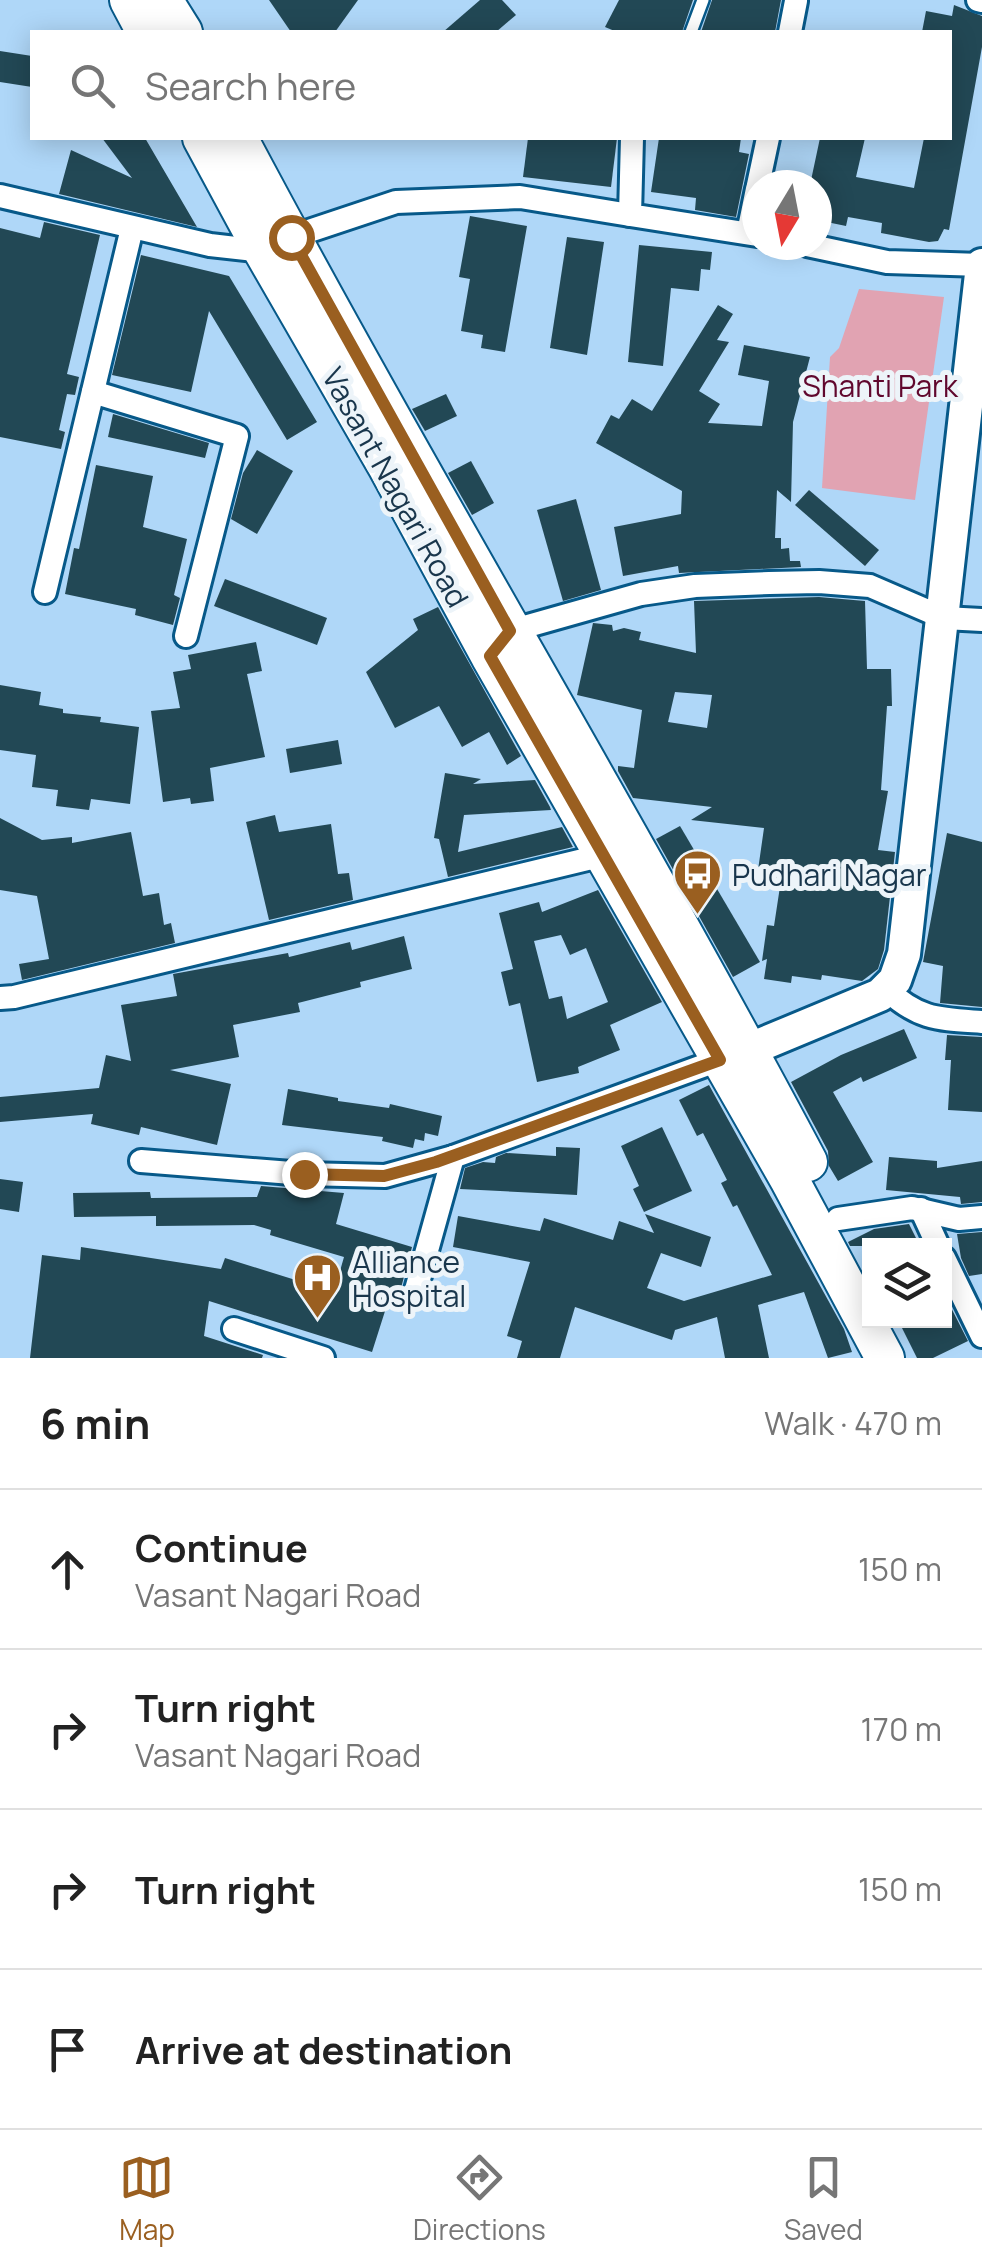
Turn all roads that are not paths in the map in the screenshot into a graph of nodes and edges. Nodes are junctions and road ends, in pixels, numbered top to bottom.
1 (129, 0) edge
2 (164, 0) edge
3 (703, 0) edge
4 (796, 1) edge
5 (145, 30) edge
6 (182, 30) edge
7 (692, 30) edge
8 (790, 30) edge
9 (203, 140) edge
10 (239, 140) edge
11 (632, 140) edge
12 (768, 140) edge
13 (761, 170) edge
14 (0, 196) edge
15 (630, 214) junction
16 (132, 228) junction
17 (742, 232) edge
18 (277, 244) junction
19 (832, 250) edge
20 (982, 265) edge
21 (93, 392) junction
22 (44, 592) dead end
23 (944, 618) junction
24 (982, 620) edge
25 (186, 636) dead end
26 (500, 644) junction
27 (616, 846) junction
28 (886, 989) junction
29 (0, 998) edge
30 (982, 1022) edge
31 (734, 1055) junction
32 (453, 1157) junction
33 (140, 1161) dead end
34 (921, 1210) junction
35 (982, 1216) edge
36 (838, 1219) junction
37 (934, 1238) edge
38 (862, 1264) edge
39 (952, 1274) edge
40 (414, 1297) dead end
41 (895, 1328) edge
42 (234, 1330) dead end
43 (982, 1336) edge
44 (323, 1358) edge
45 (884, 1358) edge
46 (911, 1358) edge

1 - 5 main road
2 - 6 main road
3 - 7 lane
4 - 8 street
9 - 18 main road, Vasant Nagari Road
10 - 18 main road, Vasant Nagari Road
11 - 15 street
12 - 13 street
14 - 16 street
15 - 17 street
15 - 18 street
16 - 18 street
16 - 21 street
18 - 26 main road, Vasant Nagari Road
19 - 20 street
20 - 23 street
21 - 22 street
21 - 25 street
23 - 24 street
23 - 26 street
23 - 28 street
26 - 27 main road, Vasant Nagari Road
27 - 29 street
27 - 31 main road, Vasant Nagari Road
28 - 30 street
28 - 31 street
31 - 32 street
31 - 36 main road, Vasant Nagari Road
31 - 45 main road, Vasant Nagari Road
32 - 33 street
32 - 40 street
34 - 35 street
34 - 36 street
34 - 37 street
36 - 38 main road, Vasant Nagari Road
39 - 43 street
41 - 46 main road
42 - 44 street

